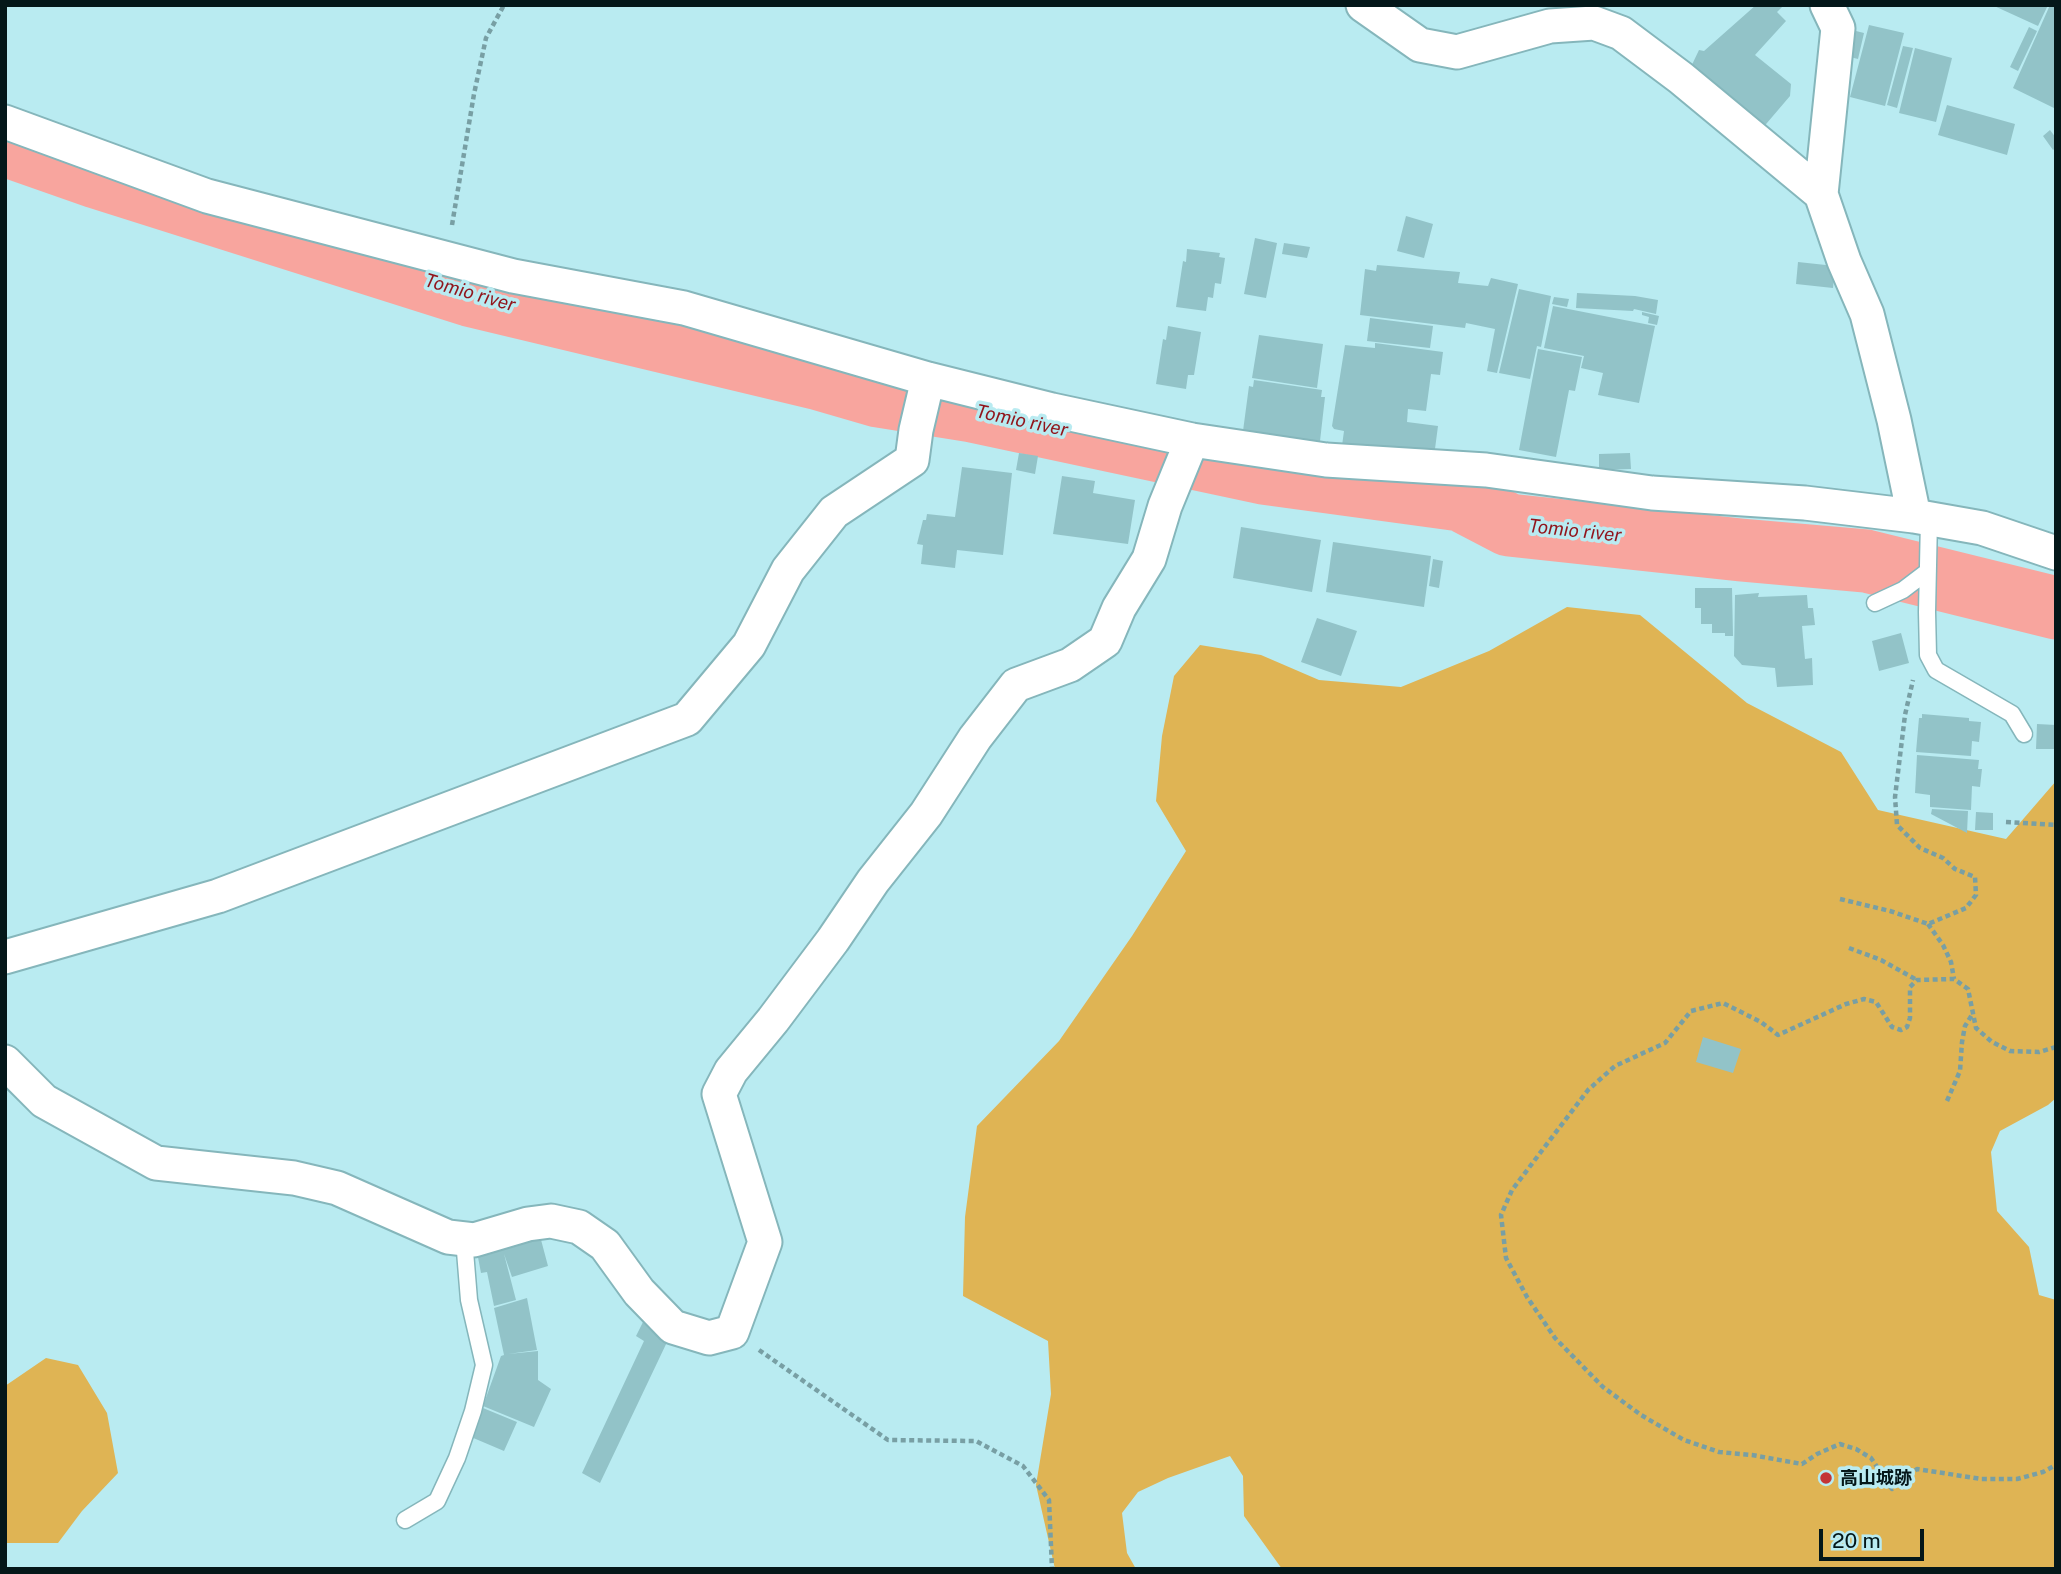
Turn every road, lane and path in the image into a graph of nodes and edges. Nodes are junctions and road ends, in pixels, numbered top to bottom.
1 (504, 5) edge
2 (1363, 5) edge
3 (1827, 5) edge
4 (5, 122) edge
5 (1821, 194) junction
6 (447, 260) junction
7 (926, 387) junction
8 (1192, 440) junction
9 (1922, 517) junction
10 (2056, 553) edge
11 (1928, 571) junction
12 (1875, 603) dead end
13 (1928, 655) junction
14 (2024, 734) dead end
15 (2007, 822) dead end
16 (2056, 825) edge
17 (1840, 899) dead end
18 (1928, 924) junction
19 (1849, 948) dead end
20 (5, 957) edge
21 (1954, 979) junction
22 (1917, 980) junction
23 (1973, 1012) junction
24 (2056, 1047) edge
25 (5, 1062) edge
26 (1947, 1101) dead end
27 (464, 1239) junction
28 (732, 1332) junction
29 (2056, 1465) edge
30 (405, 1520) dead end
31 (1052, 1569) edge

1 - 6 path
2 - 5 street
3 - 5 street
4 - 6 street
5 - 9 street
6 - 7 street
7 - 8 street
7 - 20 street
8 - 9 street
8 - 28 street
9 - 10 street
9 - 11 lane
11 - 12 lane
11 - 13 lane
13 - 14 lane
13 - 18 path
15 - 16 path
17 - 18 path
18 - 21 path
19 - 22 path
21 - 22 path
21 - 23 path
22 - 29 path
23 - 24 path
23 - 26 path
25 - 27 street
27 - 28 street
27 - 30 lane
28 - 31 path

